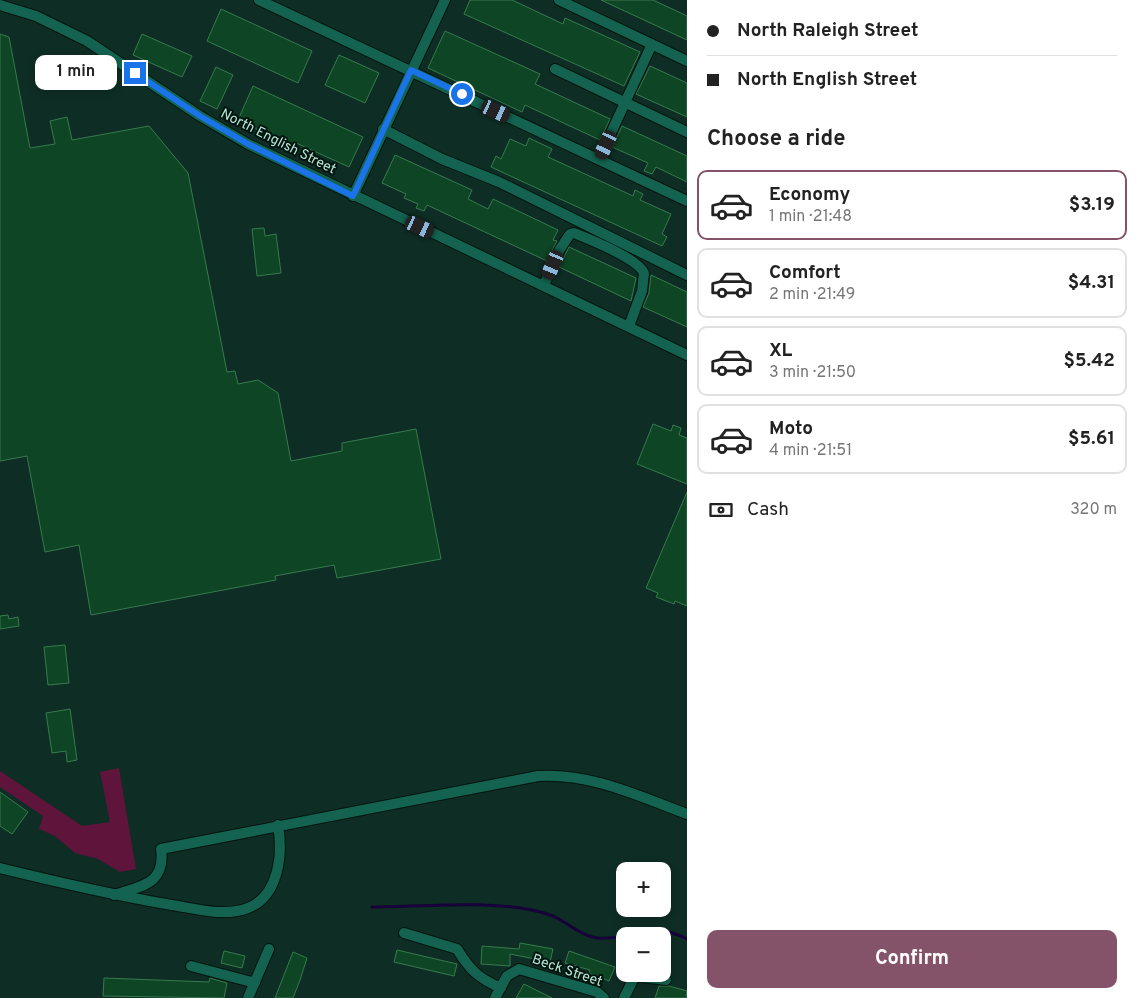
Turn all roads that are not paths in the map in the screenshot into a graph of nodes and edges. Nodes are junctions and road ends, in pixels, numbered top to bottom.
1 (259, 0) edge
2 (442, 0) edge
3 (560, 0) edge
4 (0, 5) edge
5 (652, 44) junction
6 (687, 60) edge
7 (555, 69) dead end
8 (411, 70) junction
9 (625, 103) junction
10 (384, 129) junction
11 (687, 132) edge
12 (599, 159) junction
13 (353, 196) junction
14 (686, 199) edge
15 (687, 275) edge
16 (544, 286) junction
17 (628, 326) junction
18 (687, 355) edge
19 (687, 814) edge
20 (278, 825) junction
21 (0, 868) edge
22 (114, 895) junction
23 (404, 933) dead end
24 (269, 949) dead end
25 (192, 966) dead end
26 (632, 982) edge
27 (255, 983) junction
28 (501, 988) junction
29 (248, 998) edge
30 (495, 998) edge
31 (604, 998) edge
32 (624, 998) edge

1 - 8 street
2 - 8 street
3 - 5 street
4 - 13 street, North English Street
5 - 6 street
5 - 9 street
7 - 9 street
8 - 10 street
8 - 12 street
9 - 11 street
9 - 12 street
10 - 13 street
10 - 15 street
12 - 14 street
13 - 16 street, North English Street
16 - 17 street, North English Street
16 - 17 street
17 - 18 street, North English Street
19 - 20 street
20 - 22 street
20 - 22 street
21 - 22 street
23 - 28 street
24 - 27 street
25 - 27 street
26 - 32 street
27 - 29 street
28 - 30 street, Beck Street
28 - 31 street, Beck Street

